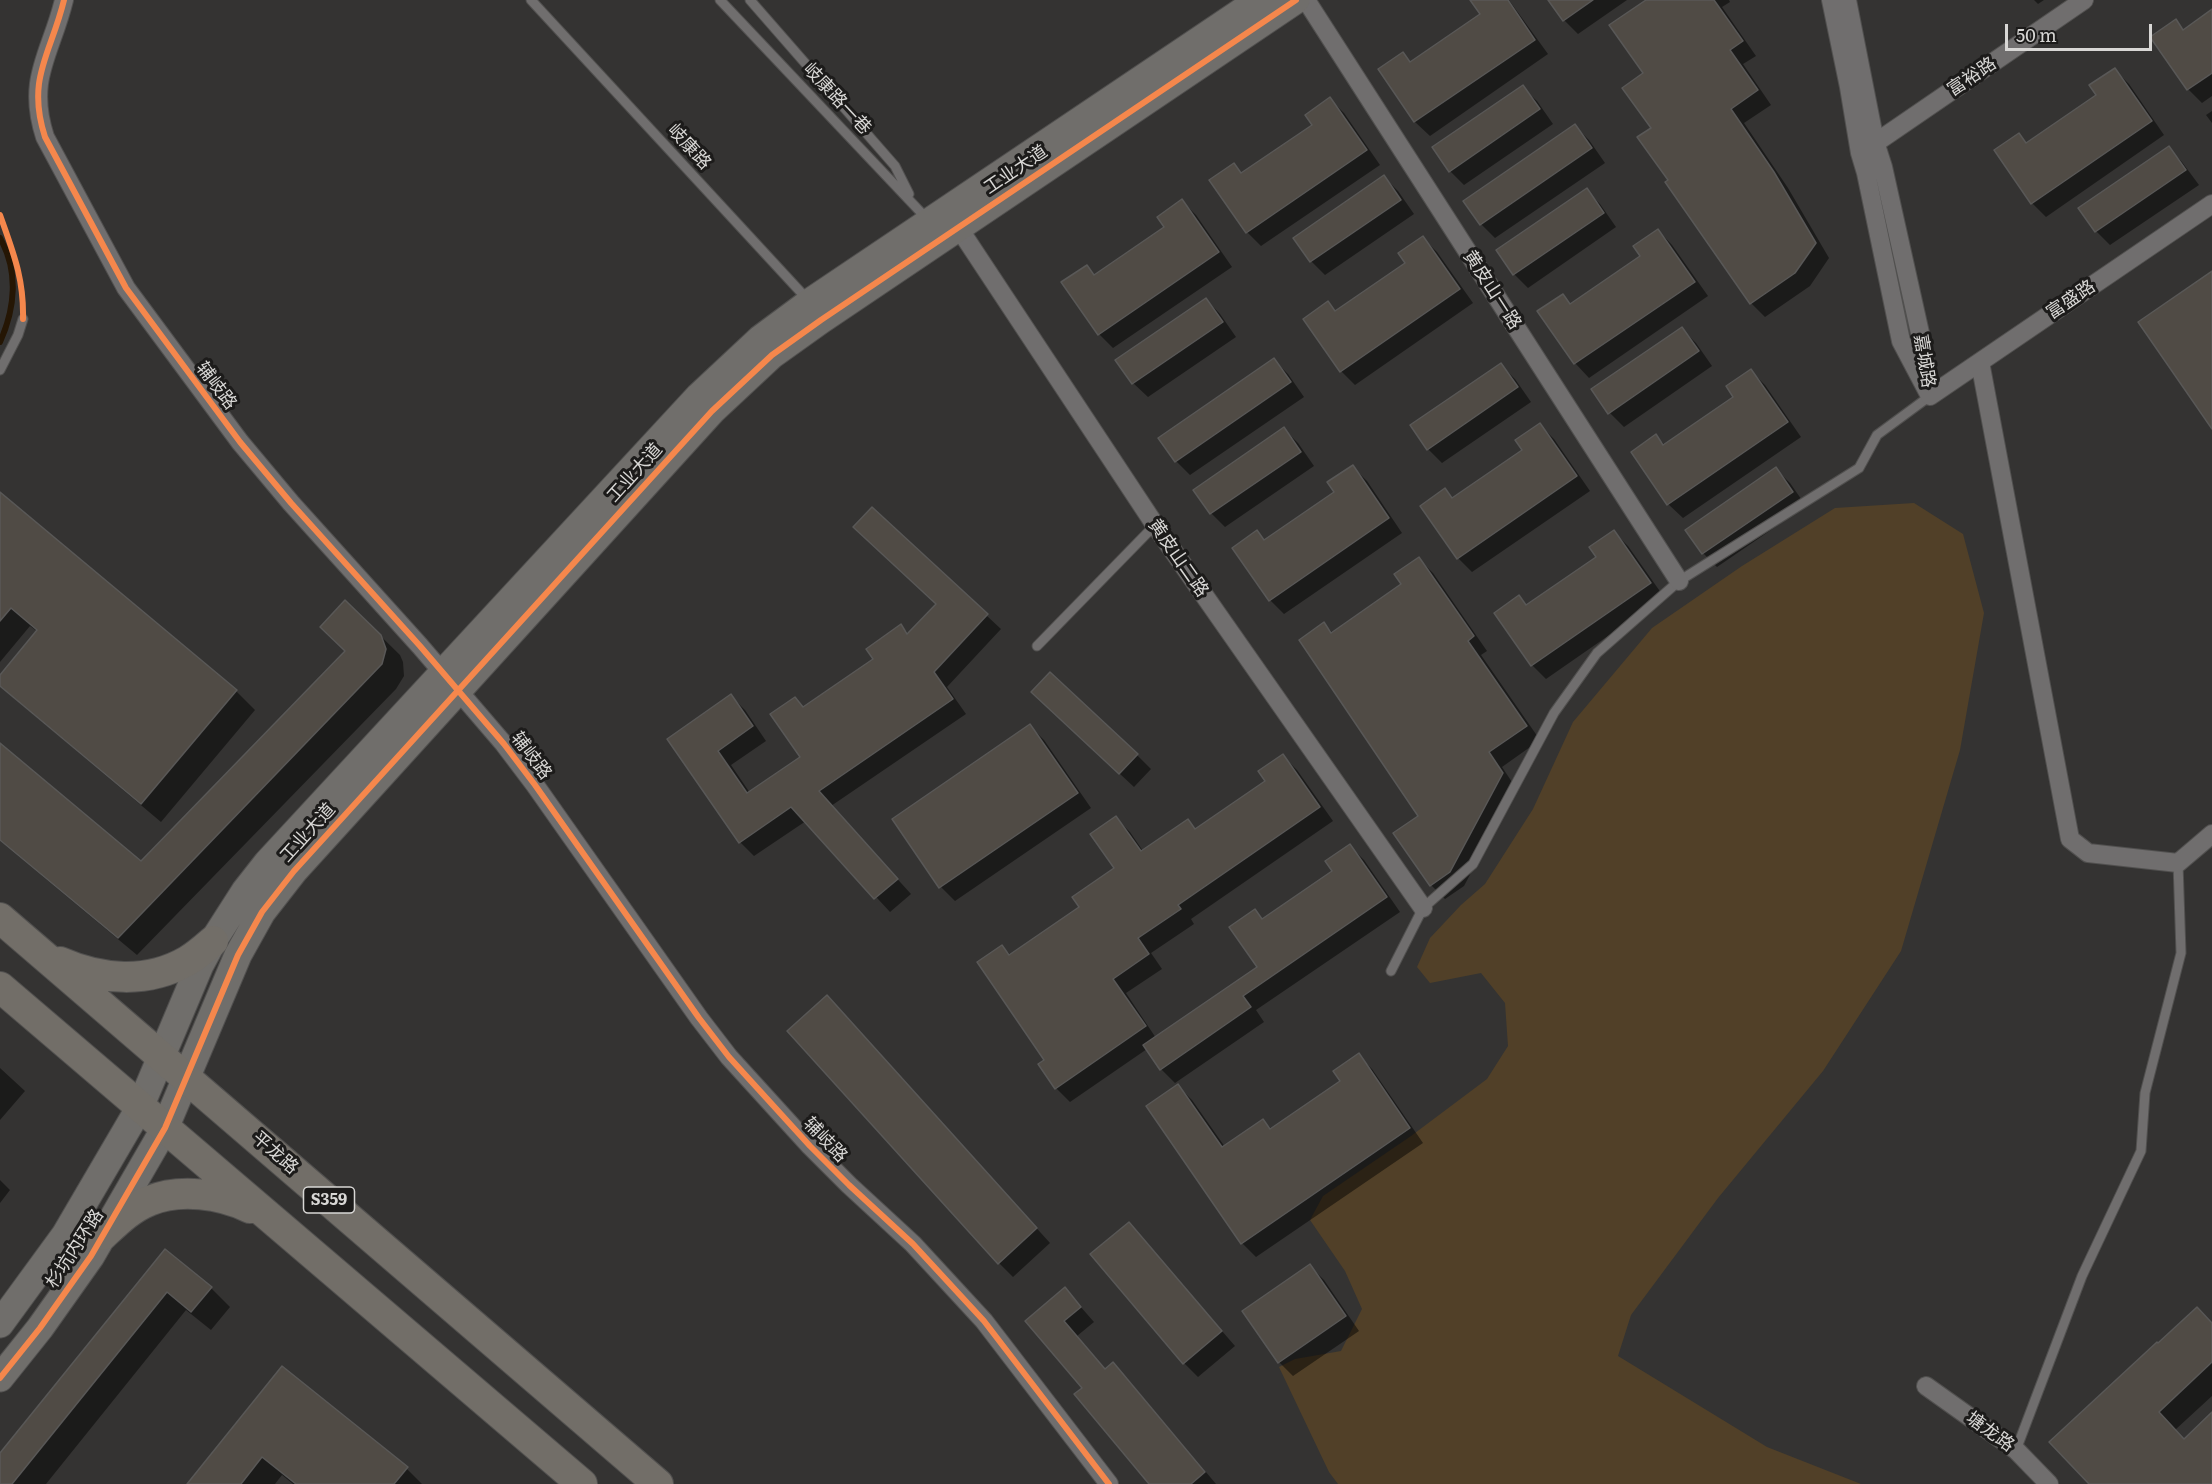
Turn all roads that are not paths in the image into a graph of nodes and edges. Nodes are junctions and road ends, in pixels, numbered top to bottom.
1 (64, 0) edge
2 (531, 0) edge
3 (720, 0) edge
4 (750, 0) edge
5 (1259, 0) edge
6 (1296, 0) edge
7 (1306, 0) edge
8 (1831, 0) edge
9 (1847, 0) edge
10 (2084, 0) edge
11 (1875, 142) junction
12 (1860, 153) junction
13 (2212, 204) edge
14 (921, 213) junction
15 (958, 227) junction
16 (815, 311) junction
17 (23, 319) dead end
18 (1980, 362) junction
19 (0, 370) edge
20 (1930, 396) junction
21 (1155, 525) junction
22 (1679, 580) junction
23 (1037, 646) dead end
24 (451, 682) junction
25 (2212, 834) edge
26 (2178, 863) junction
27 (1424, 908) junction
28 (0, 918) edge
29 (213, 941) junction
30 (32, 946) junction
31 (1391, 971) dead end
32 (0, 987) edge
33 (162, 1057) junction
34 (186, 1077) junction
35 (140, 1107) junction
36 (165, 1128) junction
37 (269, 1217) junction
38 (103, 1235) junction
39 (0, 1324) edge
40 (0, 1378) edge
41 (1926, 1386) dead end
42 (2016, 1450) junction
43 (582, 1484) edge
44 (658, 1484) edge
45 (1109, 1484) edge
46 (2049, 1484) edge

1 - 24 street, 辅岐路
2 - 16 lane, 岐康路
3 - 14 lane, 岐康路一巷
4 - 14 lane
5 - 14 street, 工业大道
6 - 15 street, 工业大道
7 - 22 street, 黄皮山一路
8 - 12 street, 嘉城路
9 - 11 street, 嘉城路
10 - 11 street, 富裕路
11 - 12 street, 富裕路
11 - 20 street, 嘉城路
12 - 20 street, 嘉城路
13 - 18 street, 富盛路
14 - 15 street
14 - 16 street, 工业大道
15 - 16 street, 工业大道
15 - 21 street, 黄皮山二路
16 - 24 street, 工业大道
17 - 19 lane
18 - 20 street, 富盛路
18 - 26 street
20 - 22 lane
21 - 23 lane
21 - 27 street, 黄皮山二路
22 - 27 lane
24 - 29 street, 工业大道
24 - 34 street, 工业大道
24 - 45 street, 辅岐路
25 - 26 street
26 - 42 lane
27 - 31 lane
28 - 30 main road, 平龙路 / S359
29 - 30 main road
29 - 33 street, 工业大道
30 - 33 main road, 平龙路 / S359
32 - 35 main road, S359
33 - 34 main road, 平龙路 / S359
33 - 35 street, 工业大道
34 - 36 street, 工业大道
34 - 44 main road, 平龙路 / S359
35 - 36 main road, S359
35 - 39 street, 杉坑内环路
36 - 37 main road, S359
36 - 38 street, 杉坑内环路
37 - 38 main road
37 - 43 main road, S359
38 - 40 street, 杉坑内环路
41 - 42 street, 塘龙路
42 - 46 street, 塘龙路

